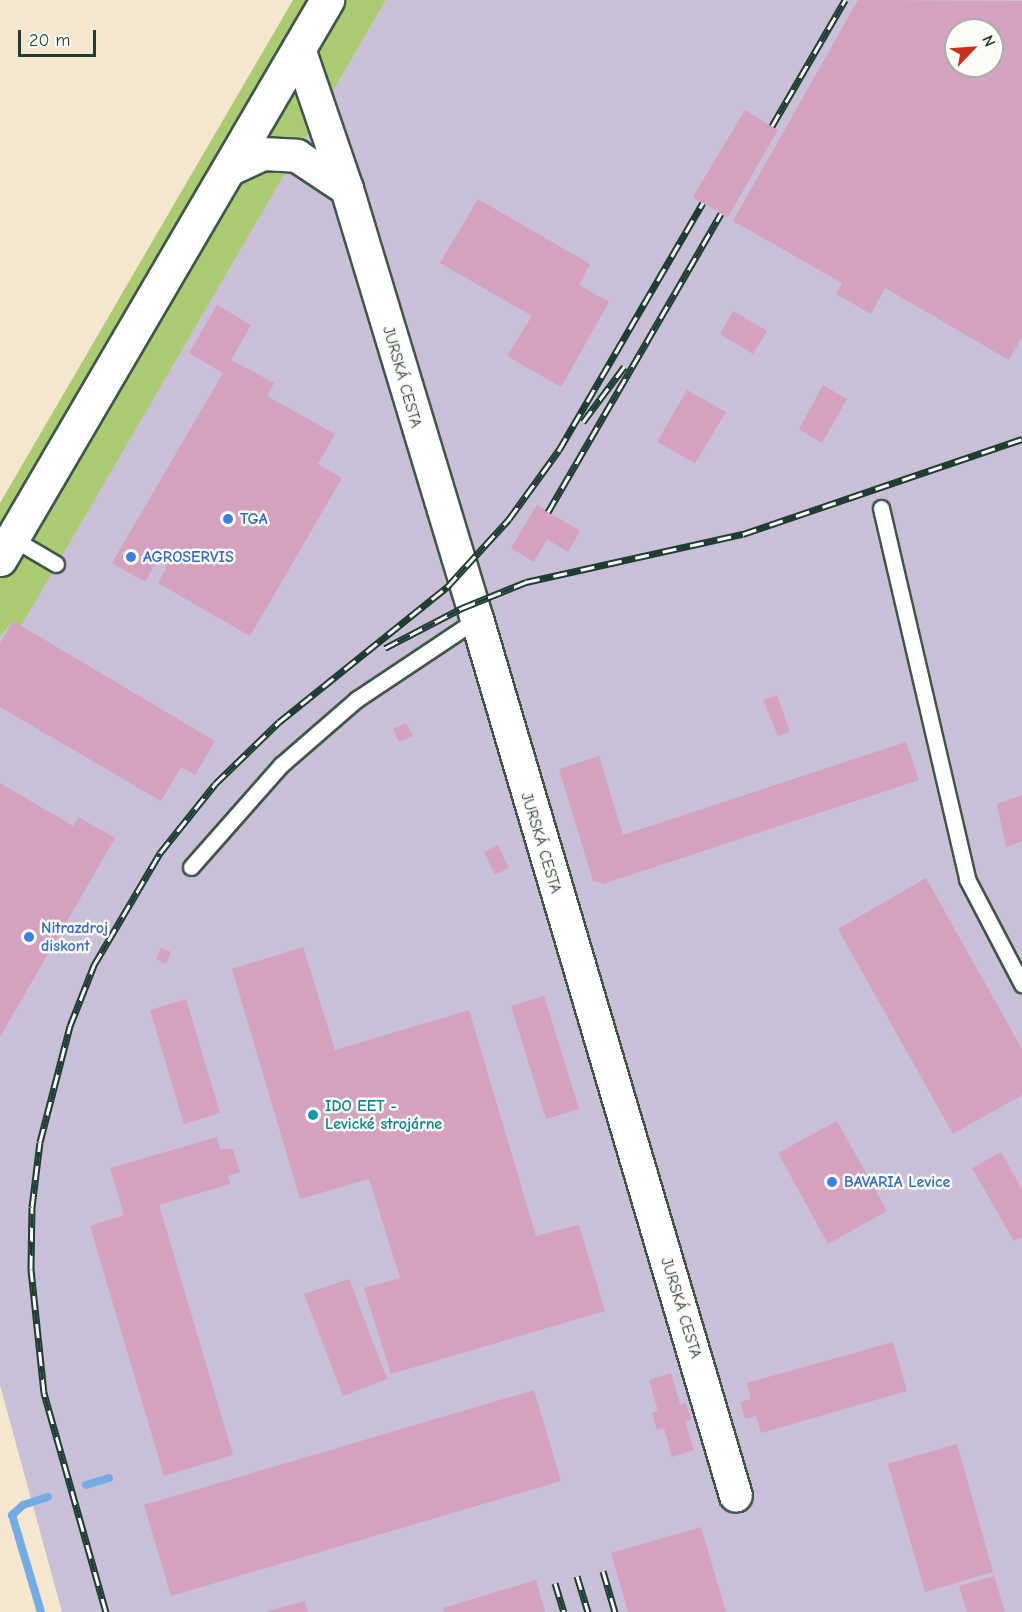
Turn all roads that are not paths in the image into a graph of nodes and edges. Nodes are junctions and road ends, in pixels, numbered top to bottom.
1 (327, 0) edge
2 (299, 49) junction
3 (231, 169) junction
4 (347, 189) junction
5 (882, 508) dead end
6 (6, 548) edge
7 (56, 564) dead end
8 (477, 619) junction
9 (191, 867) dead end
10 (1022, 984) edge
11 (736, 1496) dead end

1 - 2 street
2 - 3 street
2 - 4 street, JURSKÁ CESTA
3 - 4 street
3 - 6 street
4 - 8 street, JURSKÁ CESTA
5 - 10 lane
6 - 7 lane
8 - 9 lane
8 - 11 street, JURSKÁ CESTA

